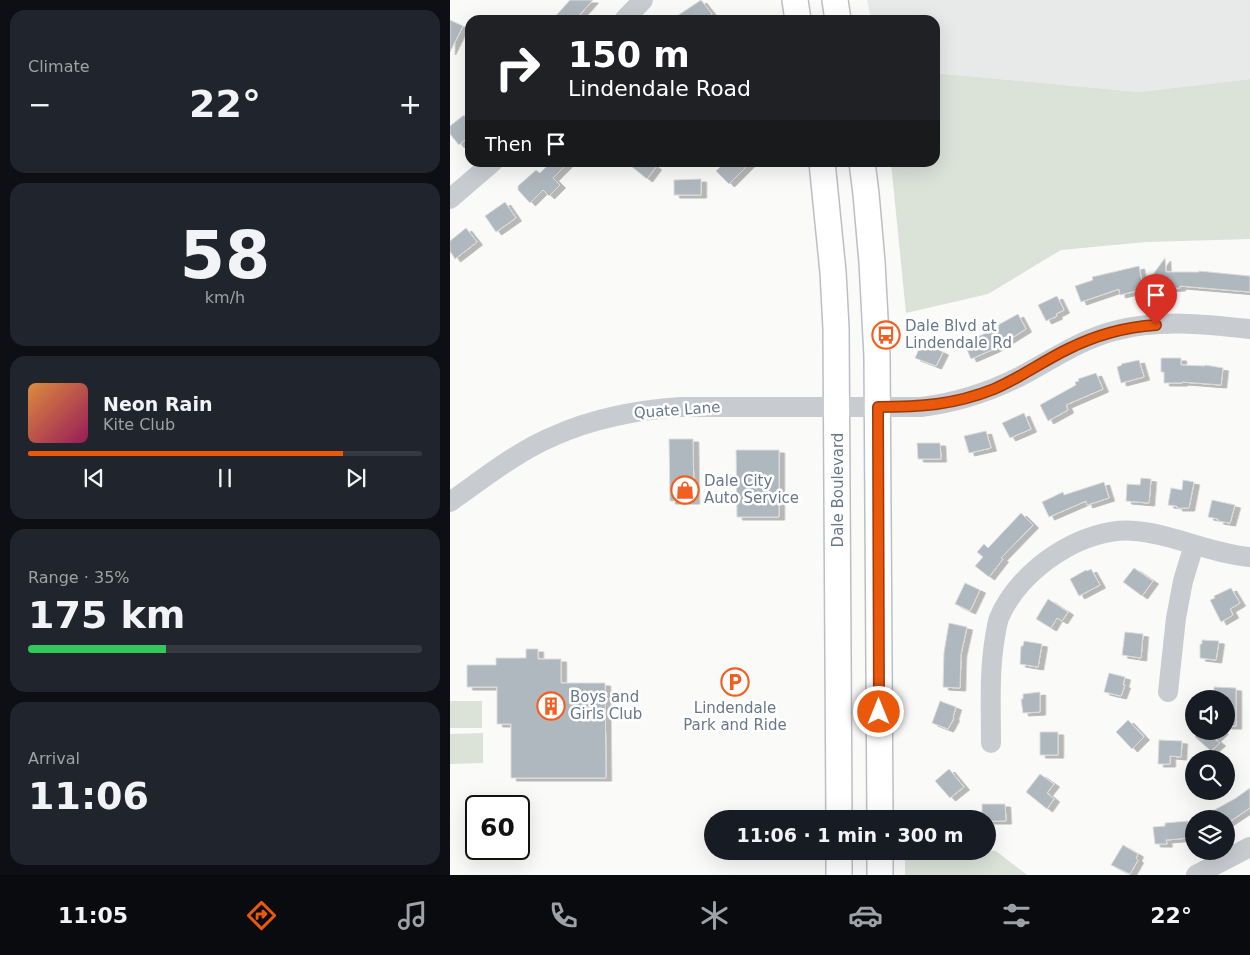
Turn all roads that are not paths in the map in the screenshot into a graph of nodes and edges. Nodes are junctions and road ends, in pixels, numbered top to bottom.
1 (643, 0) edge
2 (795, 0) edge
3 (834, 0) edge
4 (629, 15) edge
5 (797, 15) edge
6 (837, 15) edge
7 (487, 167) edge
8 (822, 167) edge
9 (863, 167) edge
10 (450, 199) edge
11 (1250, 328) edge
12 (838, 407) junction
13 (878, 407) junction
14 (450, 502) edge
15 (1194, 544) junction
16 (1250, 557) edge
17 (1168, 692) dead end
18 (991, 743) dead end
19 (880, 768) junction
20 (840, 769) junction
21 (839, 810) edge
22 (880, 810) edge
23 (1250, 848) edge
24 (839, 860) edge
25 (880, 860) edge
26 (839, 875) edge
27 (880, 875) edge
28 (1196, 875) edge

1 - 4 street
2 - 5 main road
3 - 6 main road
7 - 10 street
8 - 12 main road, Dale Boulevard
9 - 13 main road
11 - 13 street, Quate Lane
12 - 13 street, Quate Lane
12 - 14 street, Quate Lane
12 - 20 main road, Dale Boulevard
13 - 19 main road
15 - 16 street
15 - 17 street
15 - 18 street
19 - 20 main road
19 - 22 main road
20 - 21 main road, Dale Boulevard
23 - 28 street
24 - 26 main road
25 - 27 main road

